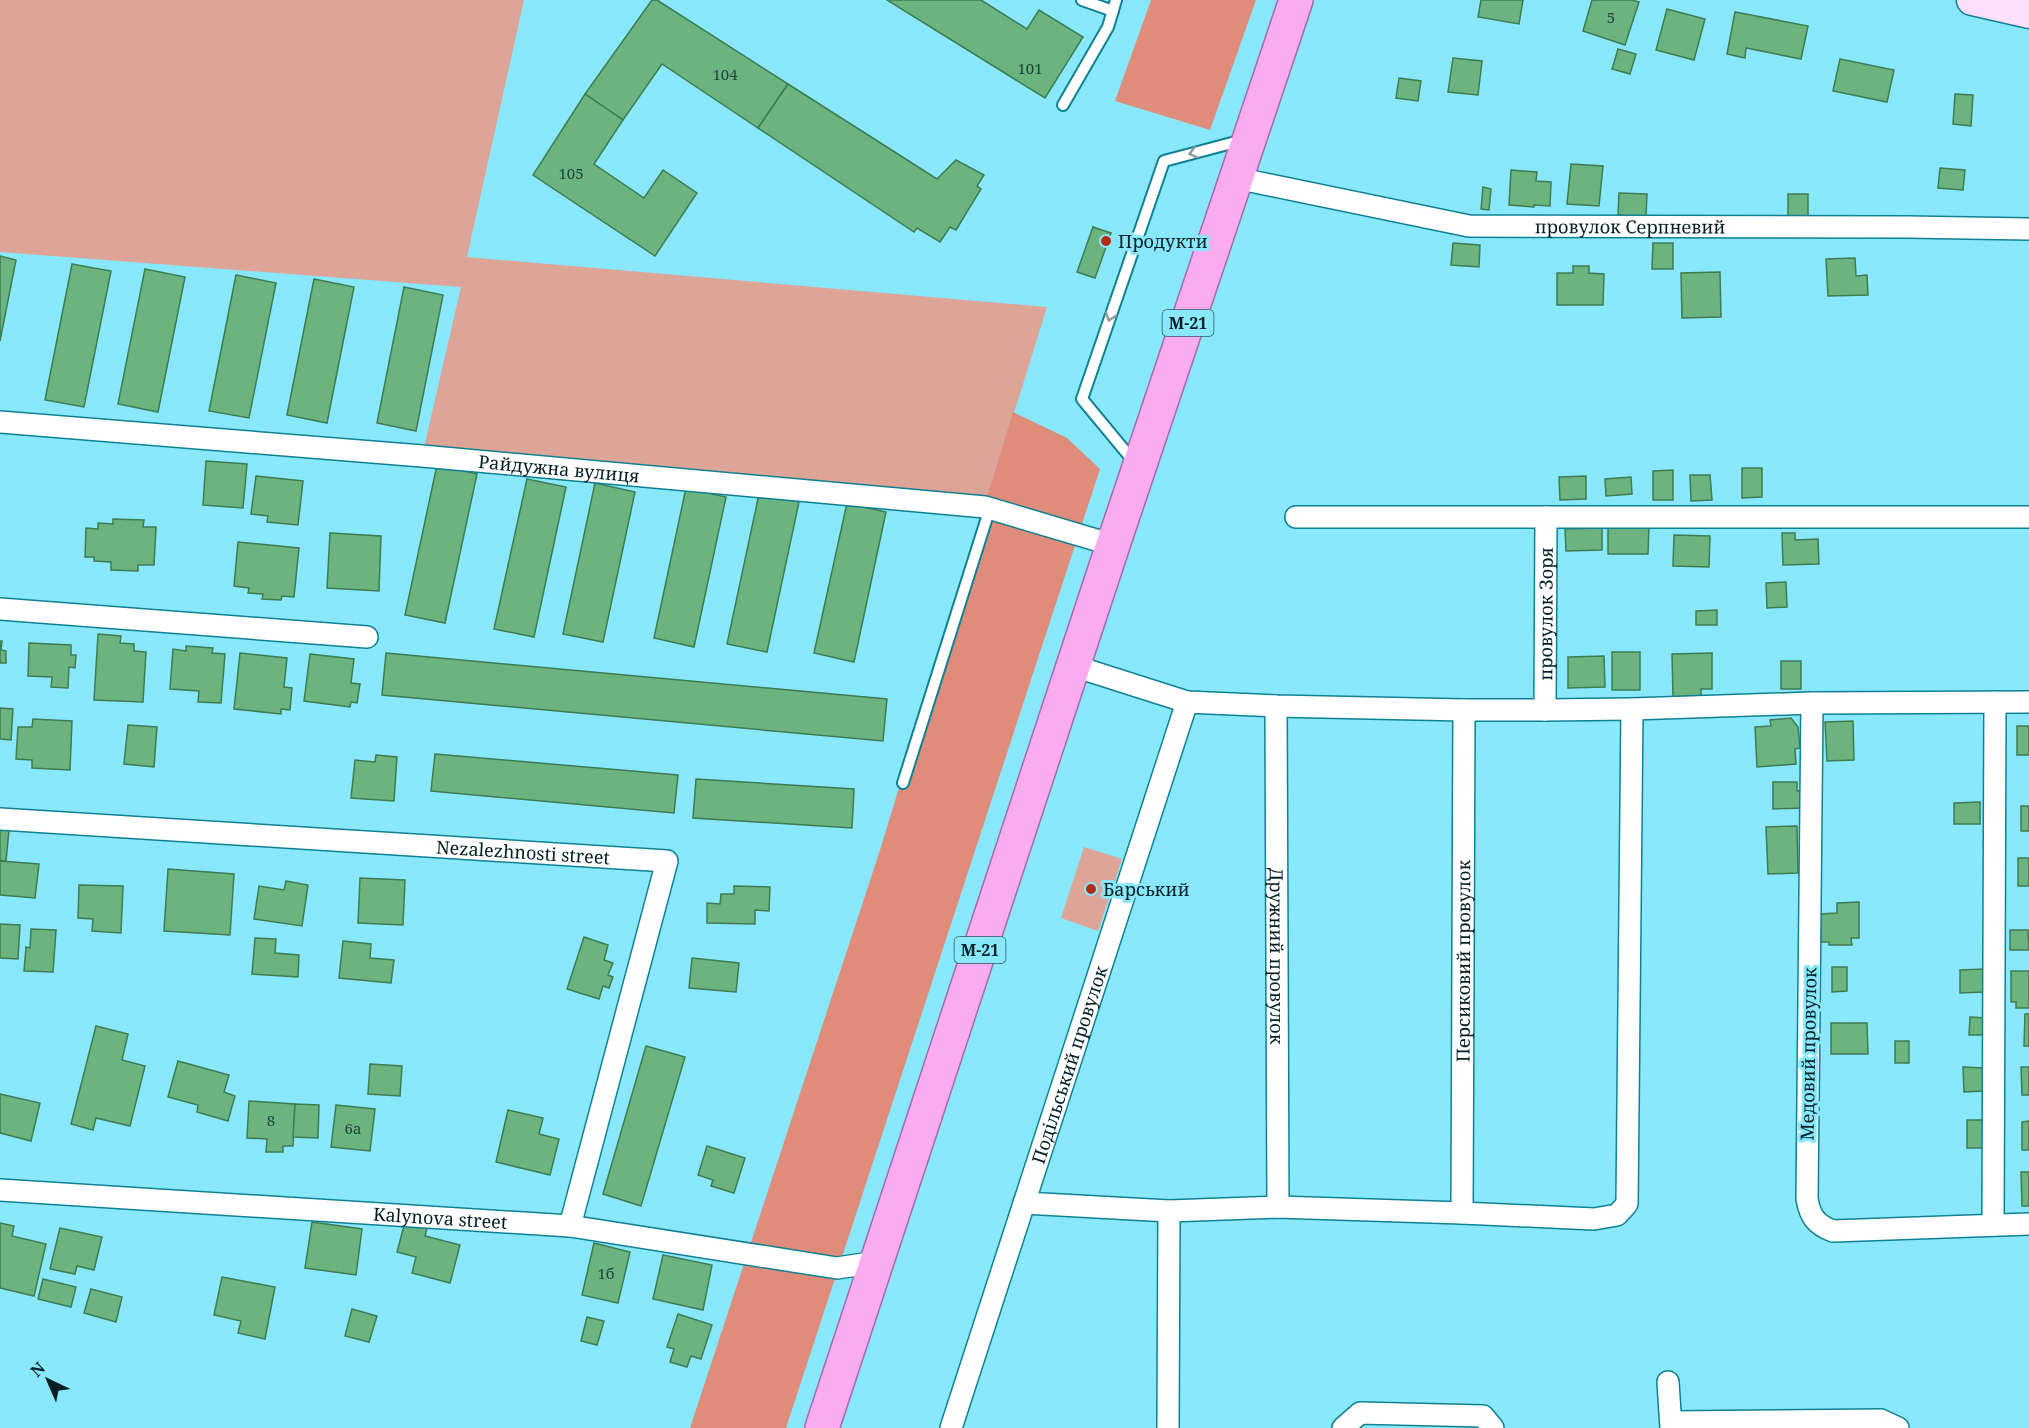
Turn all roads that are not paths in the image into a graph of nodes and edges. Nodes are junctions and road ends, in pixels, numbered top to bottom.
1 (1082, 0) edge
2 (1116, 0) edge
3 (1296, 0) edge
4 (1308, 0) edge
5 (1972, 0) edge
6 (1113, 11) junction
7 (2029, 13) edge
8 (1283, 38) junction
9 (1063, 105) dead end
10 (1249, 138) junction
11 (1236, 178) junction
12 (2029, 229) edge
13 (0, 422) edge
14 (1139, 468) junction
15 (990, 508) junction
16 (1296, 517) dead end
17 (1546, 517) junction
18 (2029, 517) edge
19 (1113, 545) junction
20 (0, 609) edge
21 (367, 637) dead end
22 (1074, 666) junction
23 (1187, 702) junction
24 (1995, 702) junction
25 (2029, 702) edge
26 (1812, 703) junction
27 (1276, 706) junction
28 (1632, 709) junction
29 (1464, 710) junction
30 (1545, 710) junction
31 (903, 783) dead end
32 (0, 819) edge
33 (0, 1190) edge
34 (1023, 1203) junction
35 (1278, 1207) junction
36 (1169, 1211) junction
37 (1462, 1213) junction
38 (2029, 1224) edge
39 (1994, 1225) junction
40 (570, 1226) junction
41 (877, 1262) junction
42 (1668, 1382) dead end
43 (1671, 1425) edge
44 (822, 1428) edge
45 (951, 1428) edge
46 (1168, 1428) edge
47 (1343, 1428) edge
48 (1493, 1428) edge
49 (1898, 1428) edge

1 - 6 lane
2 - 6 lane
3 - 8 highway, М-21
4 - 8 highway
5 - 7 main road
6 - 9 lane
8 - 10 highway, М-21
10 - 11 highway, М-21
10 -> 14 lane
11 - 12 street, провулок Серпневий
11 - 14 highway, М-21
13 - 15 street, Райдужна вулиця
14 - 19 highway, М-21
15 - 19 street, Райдужна вулиця
15 - 31 lane
16 - 17 street
17 - 18 street
17 - 30 street, провулок Зоря
19 - 22 highway, М-21
20 - 21 street
22 - 23 street
22 - 41 highway, М-21
23 - 27 street
23 - 34 street, Подільський провулок
24 - 25 street
24 - 26 street
24 - 39 street
26 - 28 street
26 - 39 street, Медовий провулок
27 - 29 street
27 - 35 street, Дружний провулок
28 - 30 street
28 - 37 street
29 - 30 street
29 - 37 street, Персиковий провулок
32 - 40 street, Nezalezhnosti street
33 - 40 street, Kalynova street
34 - 36 street
34 - 45 street, Подільський провулок
35 - 36 street
35 - 37 street
36 - 46 street
38 - 39 street, Медовий провулок
40 - 41 street, Kalynova street
41 - 44 highway, М-21
42 - 43 street
43 - 49 street
47 - 48 street

